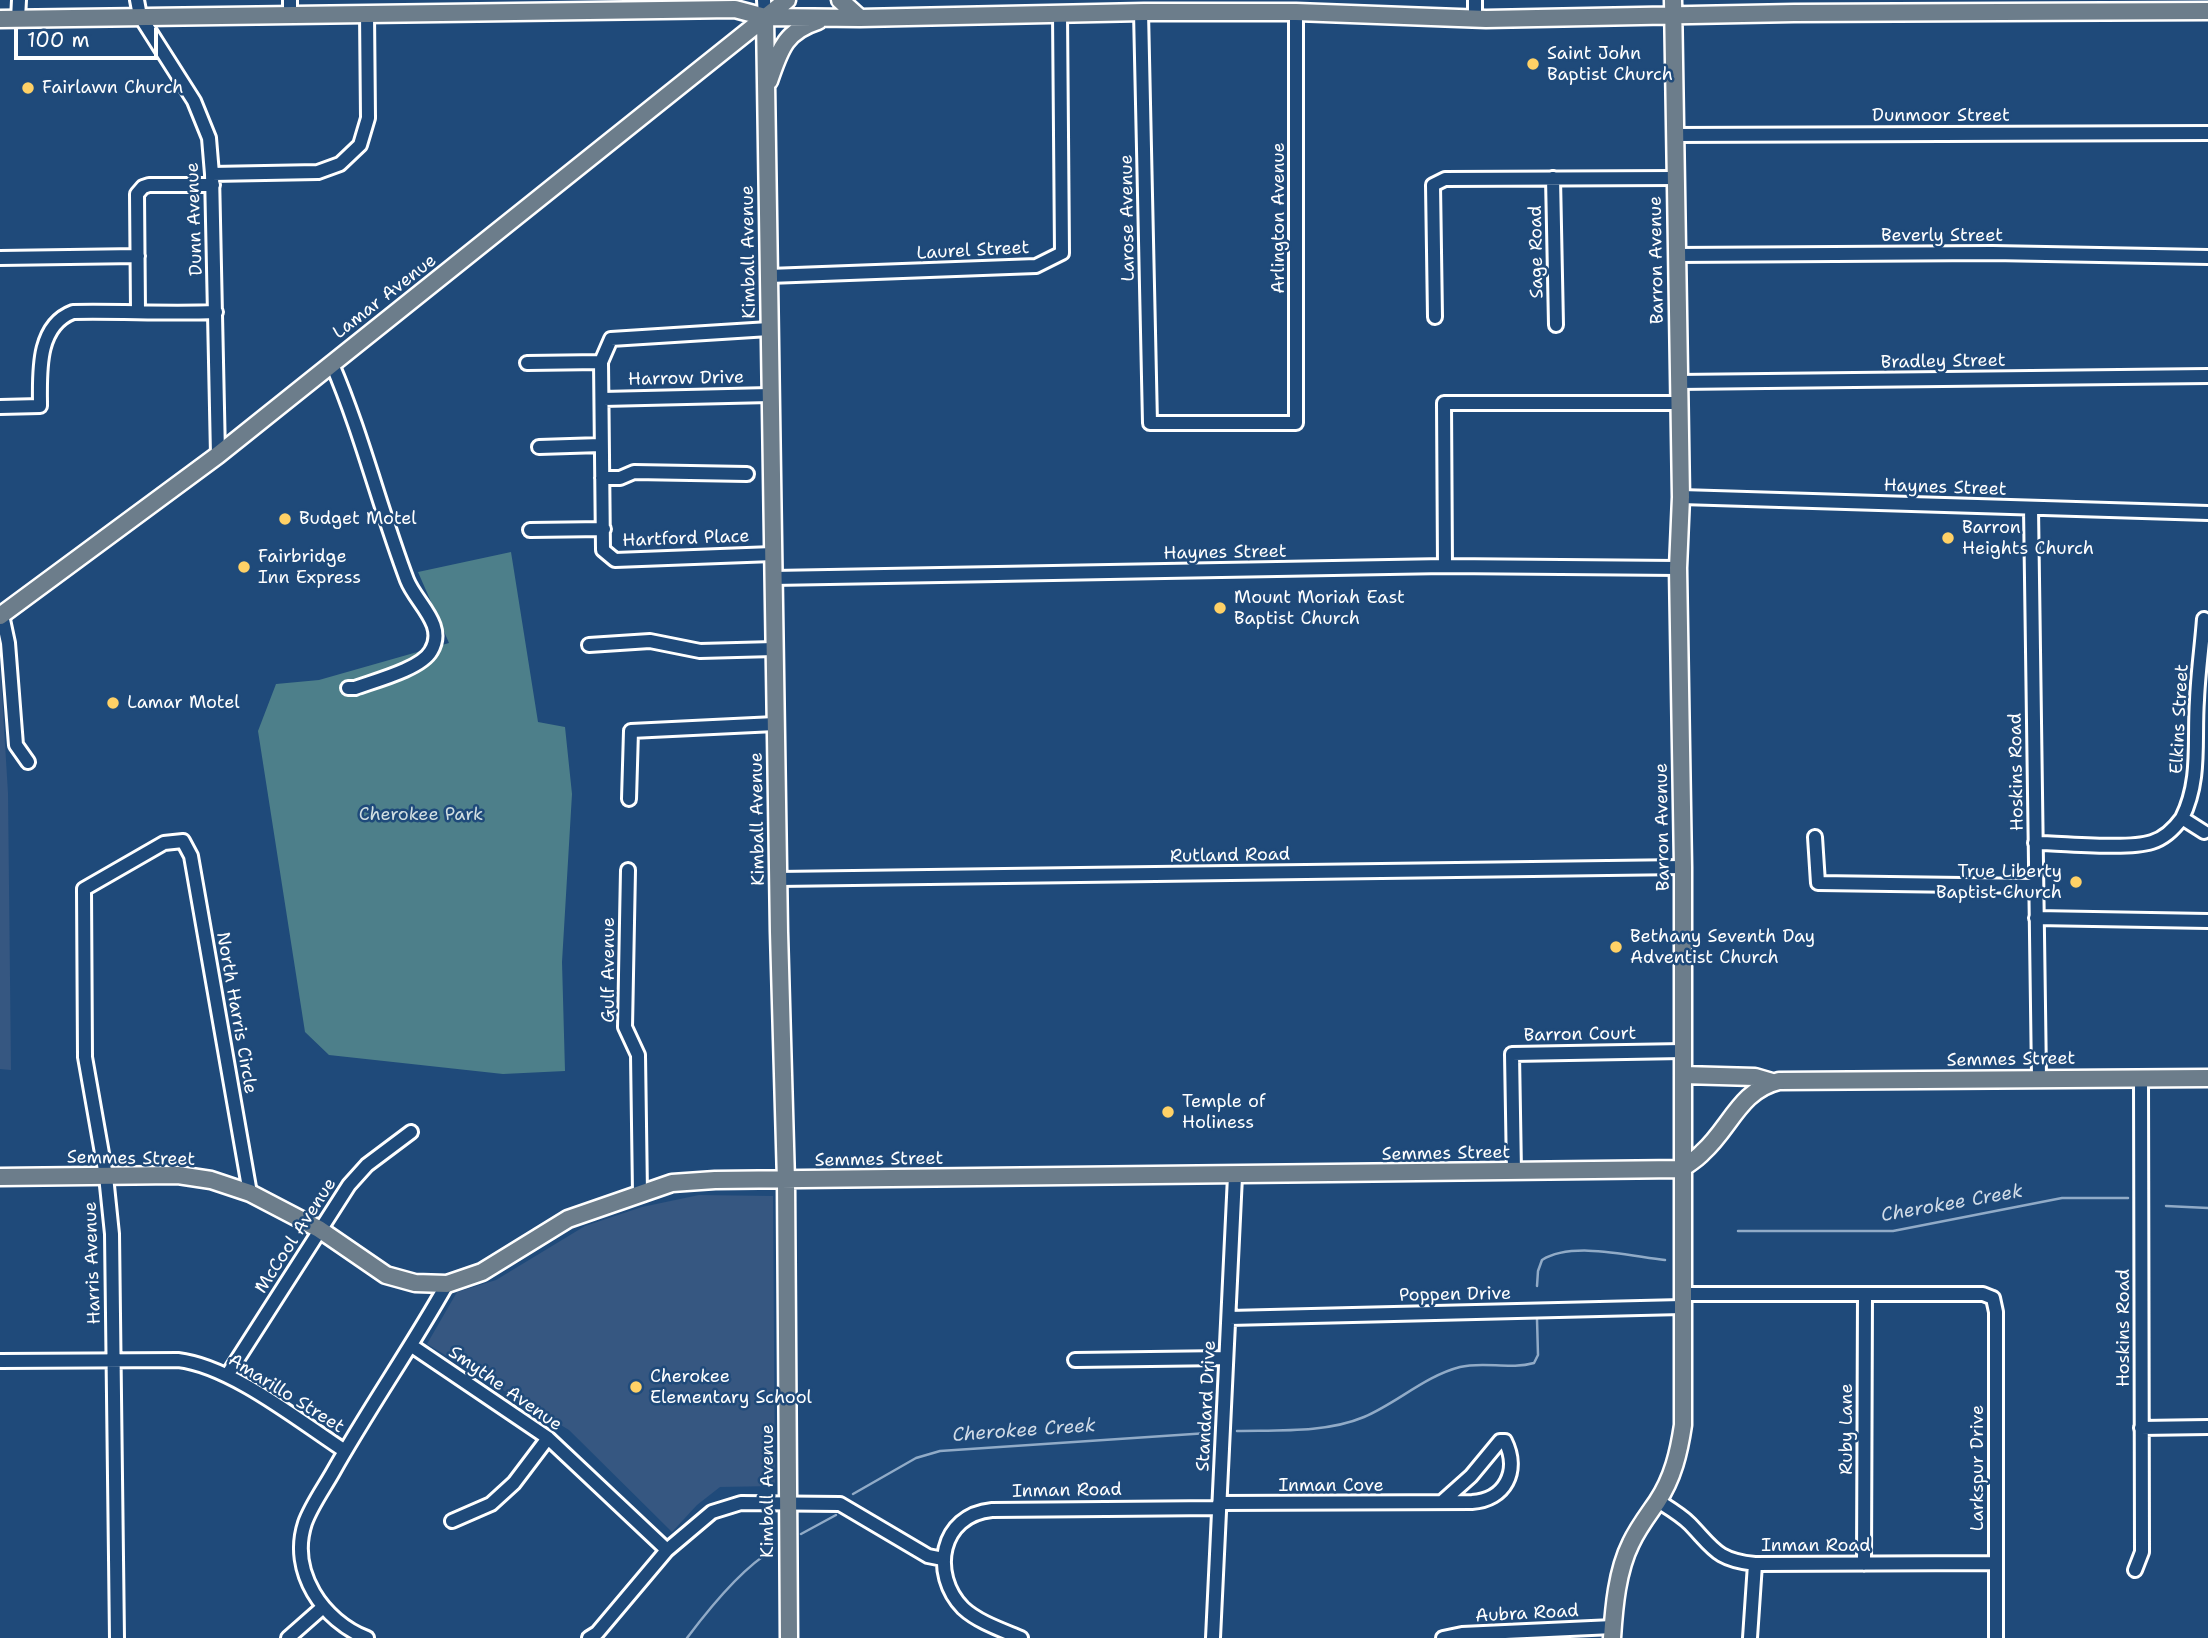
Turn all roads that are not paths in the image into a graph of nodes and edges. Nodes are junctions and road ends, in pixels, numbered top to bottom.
1 (19, 0) edge
2 (787, 0) edge
3 (841, 0) edge
4 (1475, 0) edge
5 (604, 5) edge
6 (449, 6) edge
7 (290, 7) edge
8 (1673, 7) edge
9 (138, 8) edge
10 (764, 8) edge
11 (2208, 11) edge
12 (1142, 12) junction
13 (1296, 12) junction
14 (367, 13) junction
15 (1060, 13) junction
16 (830, 17) junction
17 (860, 18) junction
18 (0, 19) edge
19 (18, 19) junction
20 (1475, 19) junction
21 (766, 90) junction
22 (2208, 133) edge
23 (1674, 135) junction
24 (1553, 178) junction
25 (1675, 178) junction
26 (213, 180) junction
27 (1676, 255) junction
28 (138, 256) junction
29 (2208, 257) edge
30 (0, 258) edge
31 (769, 276) junction
32 (138, 311) junction
33 (216, 312) junction
34 (1435, 317) dead end
35 (1556, 325) dead end
36 (769, 329) junction
37 (601, 362) junction
38 (332, 363) junction
39 (527, 363) dead end
40 (2208, 376) edge
41 (1678, 382) junction
42 (770, 395) junction
43 (603, 399) junction
44 (1678, 403) junction
45 (0, 407) edge
46 (1296, 423) joint
47 (601, 445) junction
48 (539, 447) dead end
49 (218, 455) junction
50 (747, 474) dead end
51 (602, 478) junction
52 (1681, 497) junction
53 (2031, 508) junction
54 (2208, 513) edge
55 (604, 529) junction
56 (530, 530) dead end
57 (773, 554) junction
58 (1446, 566) junction
59 (1678, 568) junction
60 (773, 578) junction
61 (1, 615) edge
62 (2204, 619) dead end
63 (589, 645) dead end
64 (774, 649) junction
65 (348, 688) dead end
66 (775, 724) junction
67 (28, 762) dead end
68 (629, 799) dead end
69 (2182, 818) junction
70 (2204, 832) dead end
71 (1815, 837) dead end
72 (183, 841) joint
73 (2035, 843) junction
74 (1683, 867) junction
75 (628, 870) dead end
76 (778, 879) junction
77 (2035, 886) junction
78 (2036, 918) junction
79 (2208, 920) edge
80 (1683, 1051) junction
81 (1683, 1075) junction
82 (2039, 1077) junction
83 (2141, 1078) junction
84 (2208, 1078) edge
85 (1772, 1082) junction
86 (411, 1132) dead end
87 (1681, 1169) junction
88 (1514, 1172) junction
89 (106, 1176) junction
90 (1234, 1176) junction
91 (0, 1177) edge
92 (786, 1181) junction
93 (250, 1193) junction
94 (640, 1193) junction
95 (319, 1229) junction
96 (447, 1284) junction
97 (1865, 1294) junction
98 (1995, 1295) joint
99 (1682, 1301) junction
100 (1229, 1318) junction
101 (412, 1346) junction
102 (1226, 1358) junction
103 (1075, 1360) dead end
104 (0, 1361) edge
105 (114, 1361) junction
106 (228, 1374) junction
107 (2208, 1427) edge
108 (2141, 1428) junction
109 (548, 1438) junction
110 (345, 1451) junction
111 (1443, 1501) junction
112 (1658, 1501) junction
113 (786, 1504) junction
114 (1219, 1506) junction
115 (452, 1521) dead end
116 (667, 1550) junction
117 (943, 1559) junction
118 (1996, 1563) junction
119 (1755, 1564) junction
120 (1864, 1564) junction
121 (2136, 1570) dead end
122 (322, 1608) junction
123 (1613, 1633) edge
124 (117, 1638) edge
125 (288, 1638) edge
126 (368, 1638) edge
127 (589, 1638) edge
128 (789, 1638) edge
129 (1021, 1638) edge
130 (1213, 1638) edge
131 (1443, 1638) edge
132 (1750, 1638) edge
133 (1996, 1638) edge

1 - 19 street
2 - 10 main road, Lamar Avenue
3 - 17 main road
4 - 20 street
5 - 6 main road
5 - 10 main road
6 - 14 main road
7 - 9 main road
7 - 14 main road
8 - 11 main road
8 - 20 main road
8 - 23 main road, Barron Avenue
9 - 19 main road
9 - 26 street, Dunn Avenue
10 - 16 main road
10 - 21 main road, Kimball Avenue
10 - 38 main road, Lamar Avenue
12 - 13 main road
12 - 15 main road
12 - 46 street, Larose Avenue
13 - 20 main road
13 - 46 street, Arlington Avenue
14 - 26 street
15 - 17 main road
15 - 31 street, Laurel Street
16 - 17 main road
16 - 21 main road
18 - 19 main road
21 - 31 main road, Kimball Avenue
22 - 23 street, Dunmoor Street
23 - 25 main road, Barron Avenue
24 - 25 street
24 - 34 street
24 - 35 street, Sage Road
25 - 27 main road, Barron Avenue
26 - 28 street
26 - 33 street, Dunn Avenue
27 - 29 street, Beverly Street
27 - 41 main road, Barron Avenue
28 - 30 street
28 - 32 street
31 - 36 main road, Kimball Avenue
32 - 33 street
32 - 45 street
33 - 49 street, Dunn Avenue
36 - 37 street
36 - 42 main road, Kimball Avenue
37 - 39 street
37 - 43 street
38 - 49 main road, Lamar Avenue
38 - 65 street
40 - 41 street, Bradley Street
41 - 44 main road, Barron Avenue
42 - 43 street, Harrow Drive
42 - 57 main road, Kimball Avenue
43 - 47 street
44 - 52 main road, Barron Avenue
44 - 58 street
47 - 48 street
47 - 51 street
49 - 61 main road, Lamar Avenue
50 - 51 street
51 - 55 street
52 - 53 street, Haynes Street
52 - 59 main road, Barron Avenue
53 - 54 street, Haynes Street
53 - 73 street, Hoskins Road
55 - 56 street, Hartford Place
55 - 57 street, Hartford Place
57 - 60 main road, Kimball Avenue
58 - 59 street, Haynes Street
58 - 60 street, Haynes Street
59 - 74 main road, Barron Avenue
60 - 64 main road, Kimball Avenue
61 - 67 street
62 - 69 street, Elkins Street
63 - 64 street
64 - 66 main road, Kimball Avenue
66 - 68 street
66 - 76 main road, Kimball Avenue
69 - 70 street
69 - 73 street, Elkins Street
71 - 77 street
72 - 89 street, Harris Avenue
72 - 93 street, North Harris Circle
73 - 77 street, Hoskins Road
74 - 76 street, Rutland Road
74 - 80 main road, Barron Avenue
75 - 94 street, Gulf Avenue
76 - 92 main road, Kimball Avenue
77 - 78 street, Hoskins Road
78 - 79 street
78 - 82 street, Hoskins Road
80 - 81 main road, Barron Avenue
80 - 88 street, Barron Court
81 - 85 main road, Semmes Street
81 - 87 main road, Barron Avenue
82 - 83 main road, Semmes Street
82 - 85 main road, Semmes Street
83 - 84 main road, Semmes Street
83 - 108 street, Hoskins Road
85 - 87 main road
86 - 95 street, McCool Avenue
87 - 88 main road, Semmes Street
87 - 99 main road, Barron Avenue
88 - 90 main road, Semmes Street
89 - 91 main road, Semmes Street
89 - 93 main road, Semmes Street
89 - 105 street, Harris Avenue
90 - 92 main road, Semmes Street
90 - 100 street, Standard Drive
92 - 94 main road, Semmes Street
92 - 113 main road, Kimball Avenue
93 - 95 main road, Semmes Street
94 - 96 main road, Semmes Street
95 - 96 main road, Semmes Street
95 - 106 street, McCool Avenue
96 - 101 street
97 - 98 street, Poppen Drive
97 - 99 street, Poppen Drive
97 - 120 street, Ruby Lane
98 - 118 street, Larkspur Drive
99 - 100 street, Poppen Drive
99 - 112 main road, Barron Avenue
100 - 102 street, Standard Drive
101 - 109 street, Smythe Avenue
101 - 110 street
102 - 103 street
102 - 114 street, Standard Drive
104 - 105 street, Amarillo Street
105 - 106 street, Amarillo Street
105 - 124 street, Harris Avenue
106 - 110 street, Amarillo Street
107 - 108 street
108 - 121 street, Hoskins Road
109 - 115 street
109 - 116 street, Smythe Avenue
110 - 122 street
111 - 111 street, Inman Cove
111 - 114 street, Inman Cove
112 - 119 street, Inman Road
112 - 123 main road, Barron Avenue
113 - 116 street
113 - 117 street
113 - 128 main road, Kimball Avenue
114 - 117 street, Inman Road
114 - 130 street, Standard Drive
116 - 127 street
117 - 129 street
118 - 120 street, Inman Road
118 - 133 street, Larkspur Drive
119 - 120 street, Inman Road
119 - 132 street
122 - 125 street
122 - 126 street
123 - 131 street, Aubra Road

